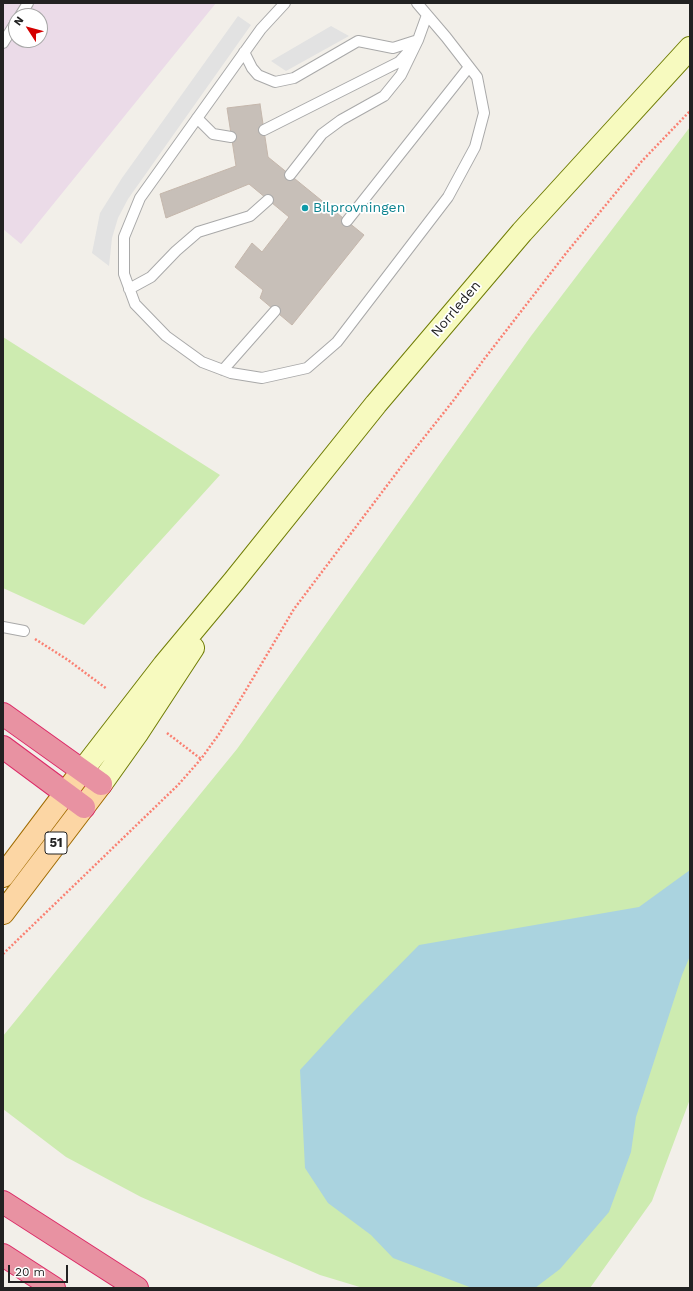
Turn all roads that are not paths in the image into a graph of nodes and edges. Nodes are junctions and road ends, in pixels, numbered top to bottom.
1 (285, 3) edge
2 (416, 3) edge
3 (427, 15) junction
4 (418, 40) junction
5 (690, 48) edge
6 (244, 52) junction
7 (469, 67) junction
8 (197, 118) junction
9 (264, 130) dead end
10 (231, 137) dead end
11 (290, 175) dead end
12 (268, 200) dead end
13 (347, 222) dead end
14 (129, 289) junction
15 (275, 311) dead end
16 (223, 370) junction
17 (234, 581) junction
18 (3, 627) edge
19 (24, 631) road end
20 (3, 714) edge
21 (3, 747) edge
22 (82, 771) junction
23 (101, 784) junction
24 (65, 792) junction
25 (84, 807) junction
26 (3, 876) edge
27 (3, 913) edge
28 (3, 1196) edge
29 (3, 1202) edge
30 (47, 1230) junction
31 (3, 1255) edge
32 (54, 1288) edge
33 (137, 1288) edge

1 - 6 lane
2 - 3 lane
3 - 4 lane
3 - 7 lane
4 - 6 lane
4 - 9 lane
4 - 11 lane
5 - 17 street, Norrleden
6 - 8 lane
7 - 13 lane
7 - 16 lane
8 - 10 lane
8 - 14 lane
12 - 14 lane
14 - 16 lane
15 - 16 lane
17 - 22 street
17 - 23 street
18 - 19 lane
20 - 22 highway
21 - 24 highway
22 - 23 highway
22 - 24 main road, 51
23 - 25 main road, 51
24 - 25 highway
24 - 26 main road, 51
25 - 27 main road, 51
28 - 30 highway
29 - 30 highway
30 - 33 highway
31 - 32 highway

